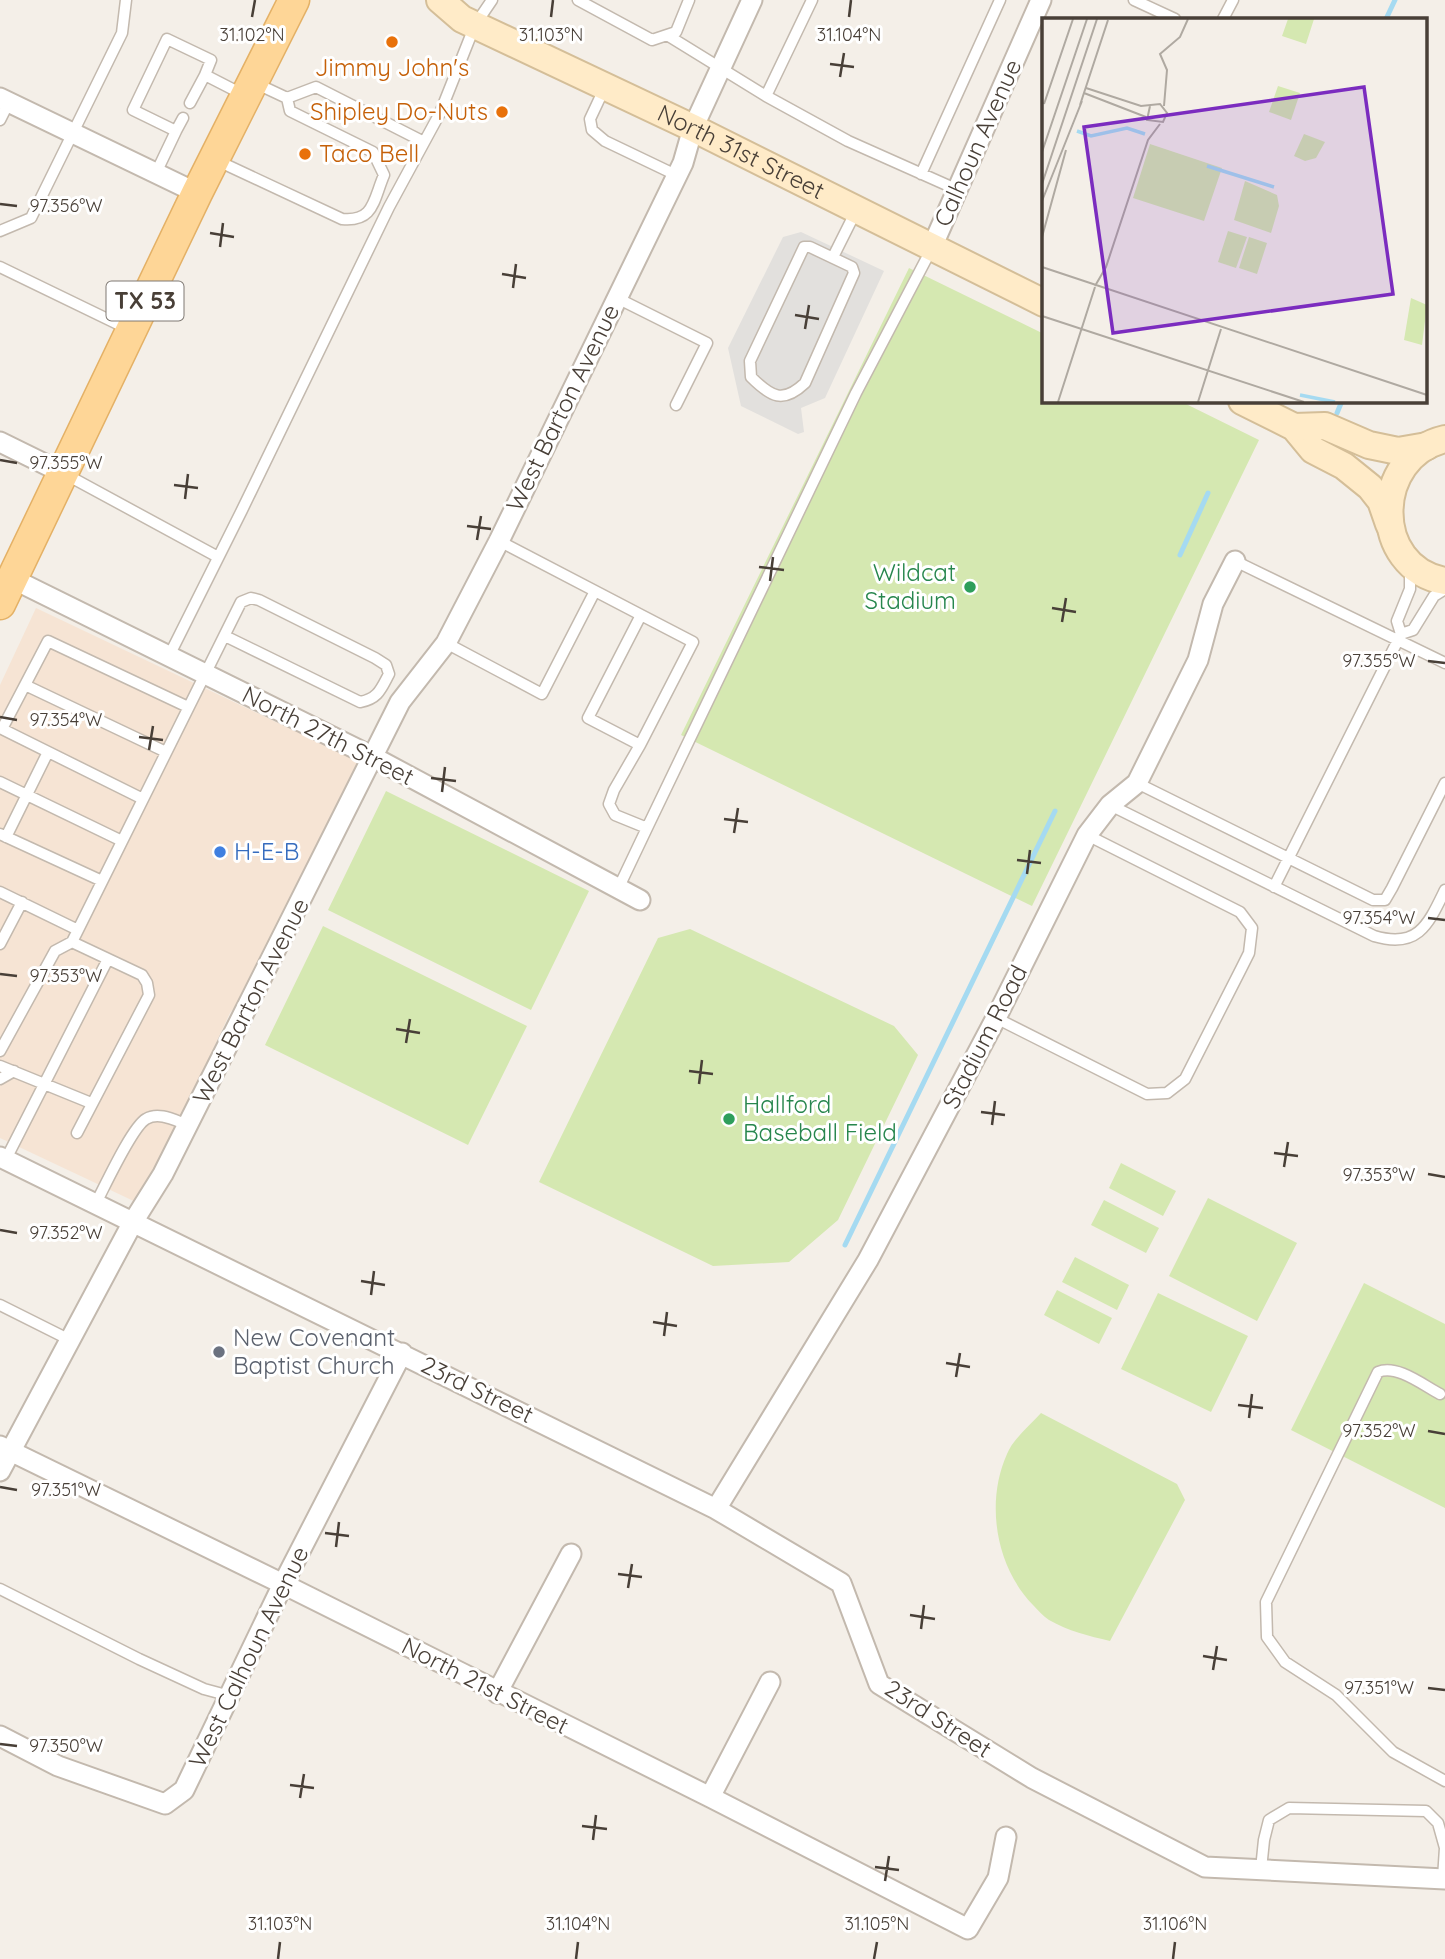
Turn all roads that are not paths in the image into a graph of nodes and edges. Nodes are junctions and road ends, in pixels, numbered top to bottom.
1 (126, 0) edge
2 (295, 0) edge
3 (441, 0) edge
4 (492, 0) edge
5 (578, 0) edge
6 (689, 0) edge
7 (752, 0) edge
8 (812, 0) edge
9 (1000, 0) edge
10 (1041, 0) edge
11 (1134, 0) edge
12 (1233, 0) edge
13 (1173, 18) edge
14 (1224, 18) edge
15 (475, 25) junction
16 (667, 35) junction
17 (720, 69) junction
18 (205, 75) junction
19 (605, 87) junction
20 (250, 89) junction
21 (766, 96) junction
22 (287, 98) junction
23 (190, 103) dead end
24 (3, 106) edge
25 (183, 118) dead end
26 (693, 128) junction
27 (176, 131) junction
28 (73, 133) junction
29 (424, 142) junction
30 (214, 160) junction
31 (156, 173) junction
32 (921, 174) junction
33 (676, 176) junction
34 (958, 190) junction
35 (197, 193) junction
36 (856, 210) junction
37 (0, 231) edge
38 (932, 247) junction
39 (833, 257) junction
40 (0, 267) edge
41 (617, 298) junction
42 (1042, 302) edge
43 (131, 330) junction
44 (1244, 402) edge
45 (676, 405) dead end
46 (1294, 426) junction
47 (0, 442) edge
48 (1436, 442) edge
49 (63, 473) junction
50 (1389, 524) junction
51 (499, 541) junction
52 (218, 557) junction
53 (1408, 559) junction
54 (1235, 561) joint
55 (1445, 581) edge
56 (1445, 589) edge
57 (6, 591) edge
58 (595, 591) junction
59 (641, 615) junction
60 (225, 636) junction
61 (1399, 637) junction
62 (446, 643) junction
63 (169, 656) junction
64 (1445, 663) edge
65 (205, 674) junction
66 (24, 685) junction
67 (188, 707) junction
68 (2, 729) edge
69 (640, 745) junction
70 (48, 752) junction
71 (166, 752) junction
72 (373, 757) junction
73 (0, 782) edge
74 (1137, 783) junction
75 (1445, 783) edge
76 (26, 794) junction
77 (143, 799) junction
78 (1110, 805) junction
79 (647, 828) junction
80 (1087, 835) junction
81 (3, 836) edge
82 (122, 841) junction
83 (1289, 859) junction
84 (102, 881) junction
85 (1275, 887) junction
86 (618, 889) junction
87 (1445, 890) edge
88 (0, 892) edge
89 (640, 900) dead end
90 (22, 902) junction
91 (78, 930) junction
92 (72, 942) junction
93 (0, 944) edge
94 (108, 959) junction
95 (996, 1018) junction
96 (0, 1051) edge
97 (0, 1066) edge
98 (14, 1071) junction
99 (0, 1079) edge
100 (46, 1083) junction
101 (91, 1103) junction
102 (188, 1125) junction
103 (77, 1133) dead end
104 (3, 1158) edge
105 (96, 1203) junction
106 (133, 1222) junction
107 (0, 1305) edge
108 (70, 1340) junction
109 (402, 1353) junction
110 (1440, 1394) dead end
111 (5, 1449) edge
112 (0, 1471) edge
113 (716, 1508) junction
114 (571, 1554) dead end
115 (283, 1584) junction
116 (0, 1589) edge
117 (770, 1682) dead end
118 (498, 1693) junction
119 (230, 1696) junction
120 (0, 1737) edge
121 (1445, 1781) edge
122 (710, 1797) junction
123 (1006, 1837) dead end
124 (1261, 1869) junction
125 (1444, 1878) edge

1 - 28 lane
2 - 20 main road, TX 53
3 - 15 street, North 31st Street
4 - 15 lane
5 - 16 lane
6 - 16 lane
7 - 17 street, West Barton Avenue
8 - 21 lane
9 - 32 lane
10 - 34 street, Calhoun Avenue
11 - 13 lane
12 - 14 lane
15 - 19 street, North 31st Street
15 - 29 lane
16 - 17 lane
17 - 21 lane
17 - 26 street, West Barton Avenue
18 - 20 lane
18 - 23 lane
18 - 27 lane
19 - 26 street, North 31st Street
19 - 33 lane
20 - 22 lane
20 - 30 main road, TX 53
21 - 32 lane
22 - 29 lane
22 - 30 lane
24 - 28 street
25 - 27 lane
26 - 33 street, West Barton Avenue
26 - 36 street, North 31st Street
27 - 31 lane
28 - 31 street
28 - 37 lane
29 - 52 lane
30 - 35 main road, TX 53
31 - 35 street
32 - 34 lane
33 - 41 street, West Barton Avenue
34 - 38 street, Calhoun Avenue
35 - 43 main road, TX 53
36 - 38 street, North 31st Street
36 - 39 lane
38 - 42 street, North 31st Street
38 - 79 lane
39 - 39 lane
40 - 43 lane
41 - 45 lane
41 - 51 street, West Barton Avenue
43 - 49 main road, TX 53
44 - 46 street
46 - 48 street
46 - 50 street
47 - 49 street
48 - 50 street
49 - 52 lane
49 - 57 main road, TX 53
50 - 53 street
51 - 58 lane
51 - 62 street, West Barton Avenue
52 - 63 lane
53 - 55 street
53 - 61 lane
54 - 61 lane
54 - 74 street, Stadium Road
56 - 61 lane
57 - 63 street, North 27th Street
58 - 59 lane
58 - 62 lane
59 - 69 lane
59 - 69 lane
60 - 60 lane
60 - 65 lane
61 - 64 lane
61 - 83 lane
62 - 72 street, West Barton Avenue
63 - 65 street, North 27th Street
65 - 67 lane
65 - 72 street, North 27th Street
66 - 67 lane
66 - 68 lane
66 - 71 lane
67 - 71 lane
68 - 70 lane
69 - 79 lane
70 - 76 lane
70 - 77 lane
71 - 77 lane
72 - 86 street, North 27th Street
72 - 102 street, West Barton Avenue
73 - 76 lane
74 - 78 street, Stadium Road
74 - 83 lane
75 - 83 lane
76 - 81 lane
76 - 82 lane
77 - 82 lane
78 - 80 street, Stadium Road
78 - 85 lane
79 - 86 lane
80 - 95 street, Stadium Road
80 - 95 lane
81 - 84 lane
82 - 84 lane
83 - 85 lane
84 - 91 lane
85 - 87 lane
86 - 89 street, North 27th Street
88 - 90 lane
90 - 91 lane
90 - 93 lane
91 - 92 lane
92 - 94 lane
92 - 96 lane
94 - 100 lane
94 - 101 lane
95 - 113 street, Stadium Road
97 - 98 lane
98 - 99 lane
98 - 100 lane
100 - 101 lane
100 - 104 lane
101 - 103 lane
102 - 105 lane
102 - 106 street, West Barton Avenue
104 - 105 street, 23rd Street
105 - 106 street, 23rd Street
106 - 108 street, West Barton Avenue
106 - 109 street, 23rd Street
107 - 108 lane
108 - 111 street, West Barton Avenue
109 - 113 street, 23rd Street
109 - 115 street, West Calhoun Avenue
110 - 121 lane
111 - 112 street, West Barton Avenue
111 - 115 street, North 21st Street
113 - 124 street, 23rd Street
114 - 118 street
115 - 118 street, North 21st Street
115 - 119 street, West Calhoun Avenue
116 - 119 lane
117 - 122 street
118 - 122 street, North 21st Street
119 - 120 street, West Calhoun Avenue
122 - 123 street, North 21st Street
124 - 125 street, 23rd Street
124 - 125 lane

